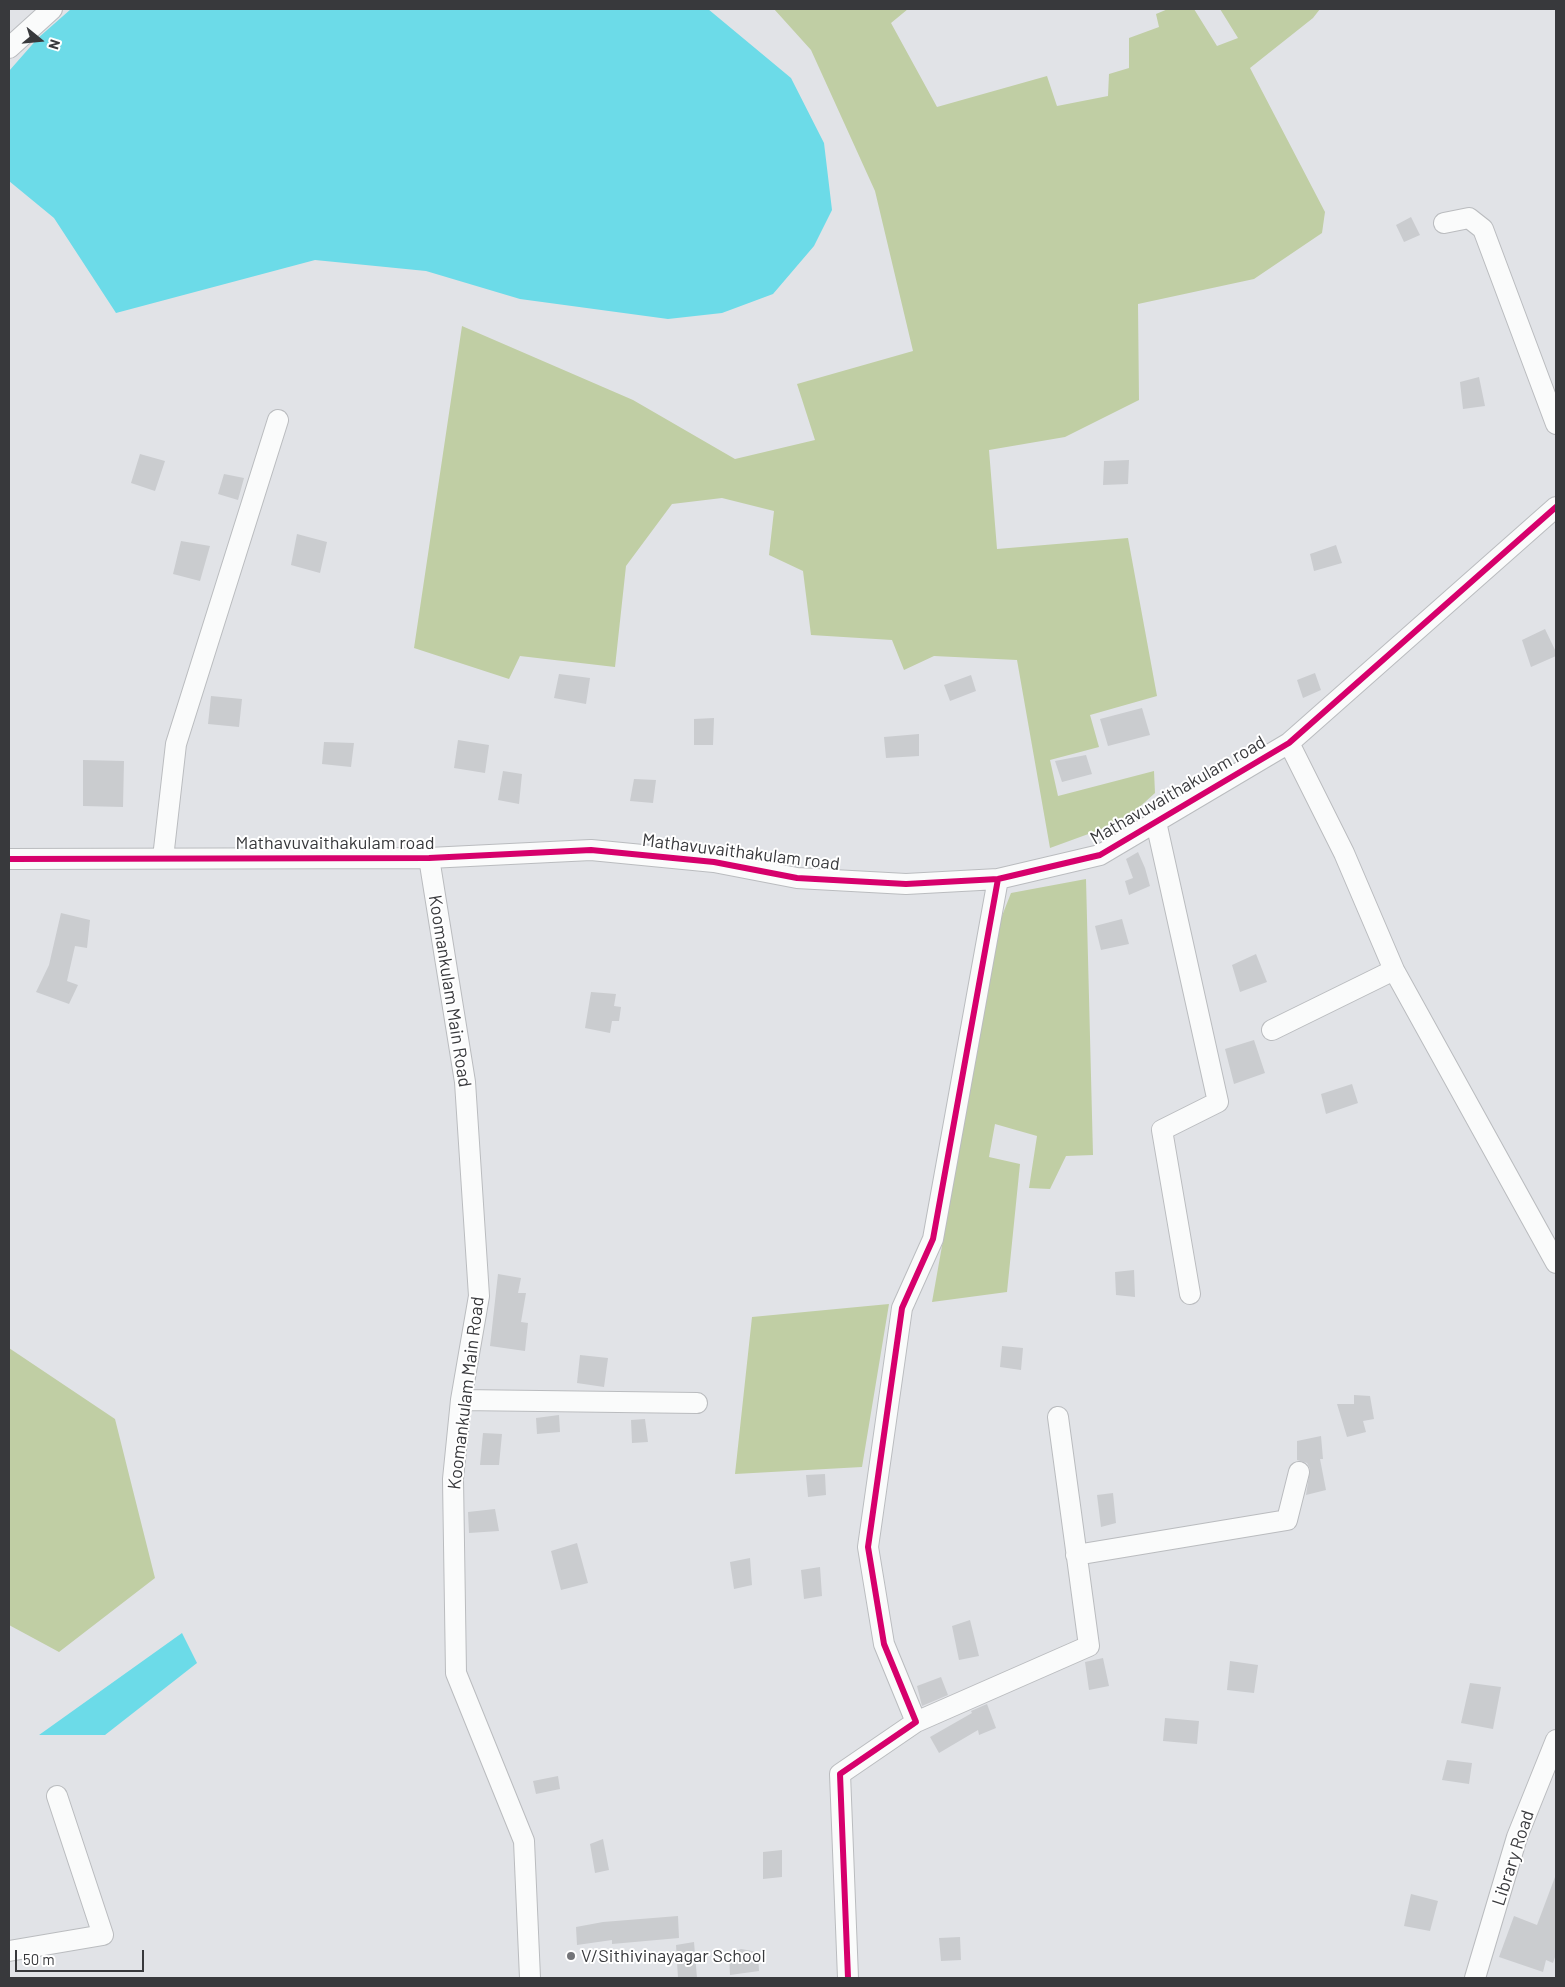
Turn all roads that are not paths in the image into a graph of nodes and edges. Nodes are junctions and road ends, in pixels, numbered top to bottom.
1 (52, 9) edge
2 (9, 48) edge
3 (1444, 223) dead end
4 (278, 420) dead end
5 (1556, 424) edge
6 (1556, 507) edge
7 (1289, 743) junction
8 (1156, 822) junction
9 (163, 858) junction
10 (429, 858) junction
11 (9, 859) edge
12 (998, 879) junction
13 (1394, 970) junction
14 (1272, 1030) dead end
15 (1556, 1263) edge
16 (1190, 1294) dead end
17 (461, 1400) junction
18 (697, 1403) dead end
19 (1058, 1417) dead end
20 (1299, 1472) dead end
21 (1076, 1555) junction
22 (916, 1722) junction
23 (1556, 1740) edge
24 (57, 1796) dead end
25 (9, 1951) edge
26 (530, 1978) edge
27 (848, 1978) edge
28 (1476, 1978) edge

1 - 2 street
3 - 5 street
4 - 9 street
6 - 7 street, Mathavuvaithakulam road
7 - 8 street, Mathavuvaithakulam road
7 - 13 street
8 - 12 street, Mathavuvaithakulam road
8 - 16 street
9 - 10 street, Mathavuvaithakulam road
9 - 11 street, Mathavuvaithakulam road
10 - 12 street, Mathavuvaithakulam road
10 - 17 street, Koomankulam Main Road
12 - 22 street
13 - 14 street
13 - 15 street
17 - 18 street
17 - 26 street, Koomankulam Main Road
19 - 21 street
20 - 21 street
21 - 22 street
22 - 27 street
23 - 28 street, Library Road
24 - 25 street

